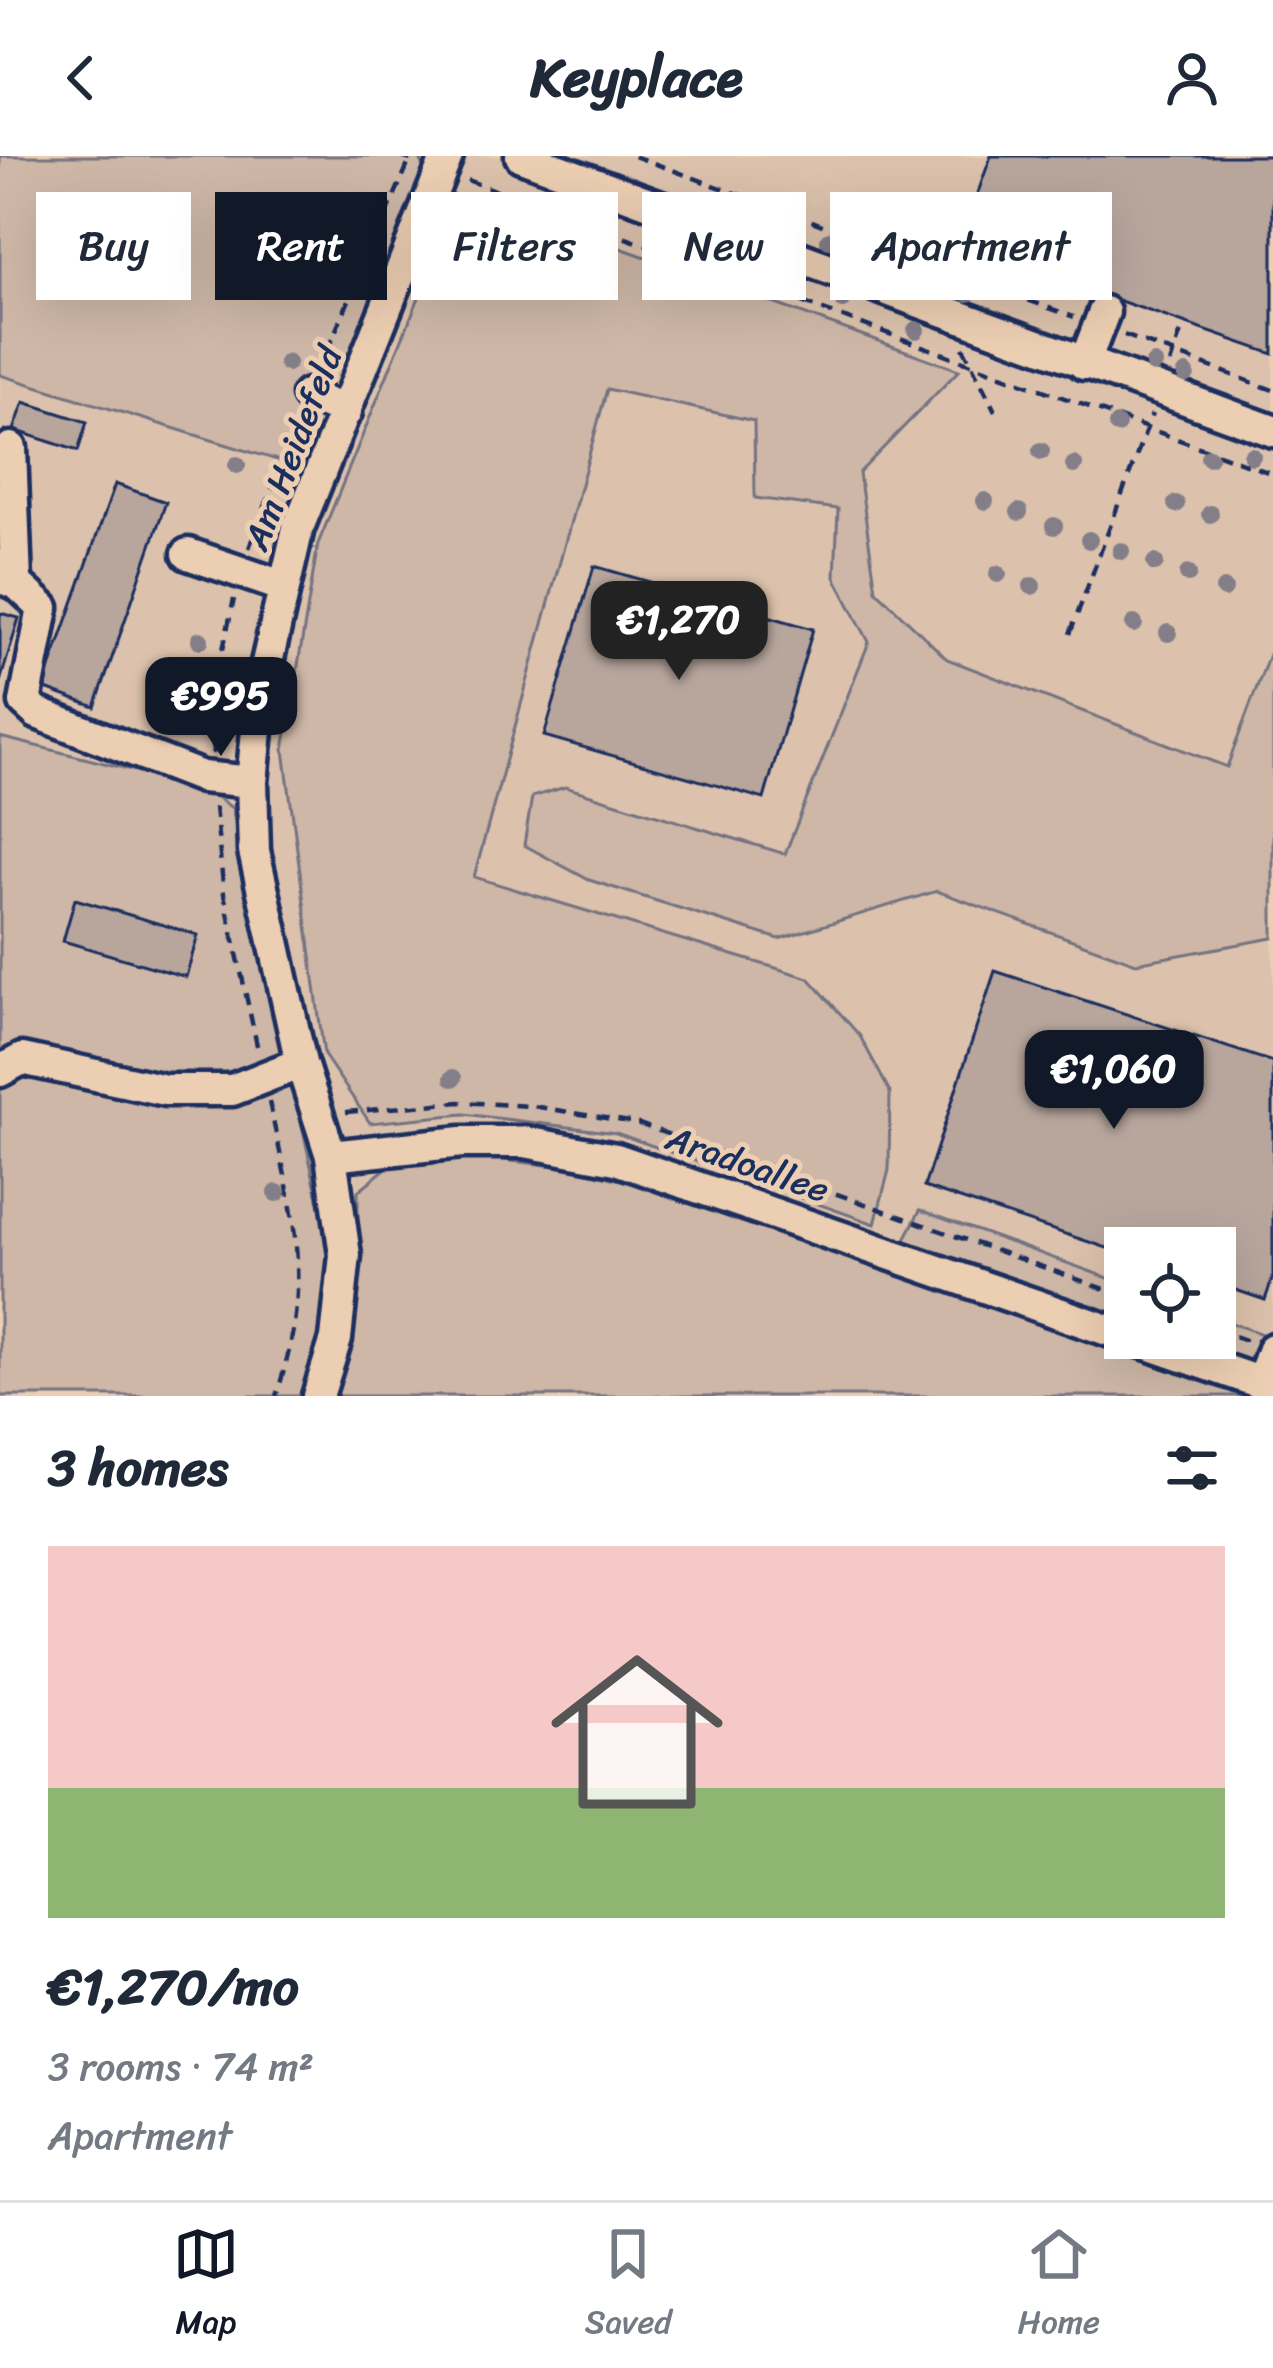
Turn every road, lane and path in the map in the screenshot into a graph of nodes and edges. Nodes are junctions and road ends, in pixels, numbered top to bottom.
1 (399, 156) edge
2 (521, 156) edge
3 (634, 156) edge
4 (446, 164) edge
5 (946, 313) junction
6 (1101, 319) junction
7 (1184, 323) dead end
8 (1174, 353) junction
9 (1084, 364) junction
10 (974, 367) junction
11 (1161, 391) junction
12 (1273, 391) edge
13 (308, 395) dead end
14 (995, 411) dead end
15 (346, 412) junction
16 (1146, 429) junction
17 (1273, 431) edge
18 (11, 448) dead end
19 (1273, 474) edge
20 (188, 554) dead end
21 (8, 580) edge
22 (282, 586) junction
23 (1070, 634) dead end
24 (252, 782) junction
25 (302, 1063) junction
26 (0, 1071) edge
27 (331, 1156) junction
28 (1104, 1329) edge
29 (1236, 1336) edge
30 (1273, 1349) edge
31 (1192, 1359) edge
32 (1267, 1385) edge
33 (318, 1396) edge

1 - 4 path
2 - 5 street
3 - 6 path
4 - 10 path
4 - 15 street, Am Heidefeld
5 - 9 street
5 - 10 path
6 - 8 path
6 - 9 street
7 - 8 path
8 - 11 path
8 - 12 path
9 - 11 street
10 - 14 path
10 - 16 path
11 - 16 path
11 - 17 street
13 - 15 street
15 - 22 street, Am Heidefeld
16 - 19 path
16 - 23 path
18 - 21 street
20 - 22 street
21 - 24 street
22 - 24 street, Am Heidefeld
24 - 25 street, Am Heidefeld
25 - 26 street
25 - 27 street, Am Heidefeld
27 - 28 street, Aradoallee
27 - 33 street, Am Heidefeld
29 - 30 path
30 - 32 street
31 - 32 street, Aradoallee

